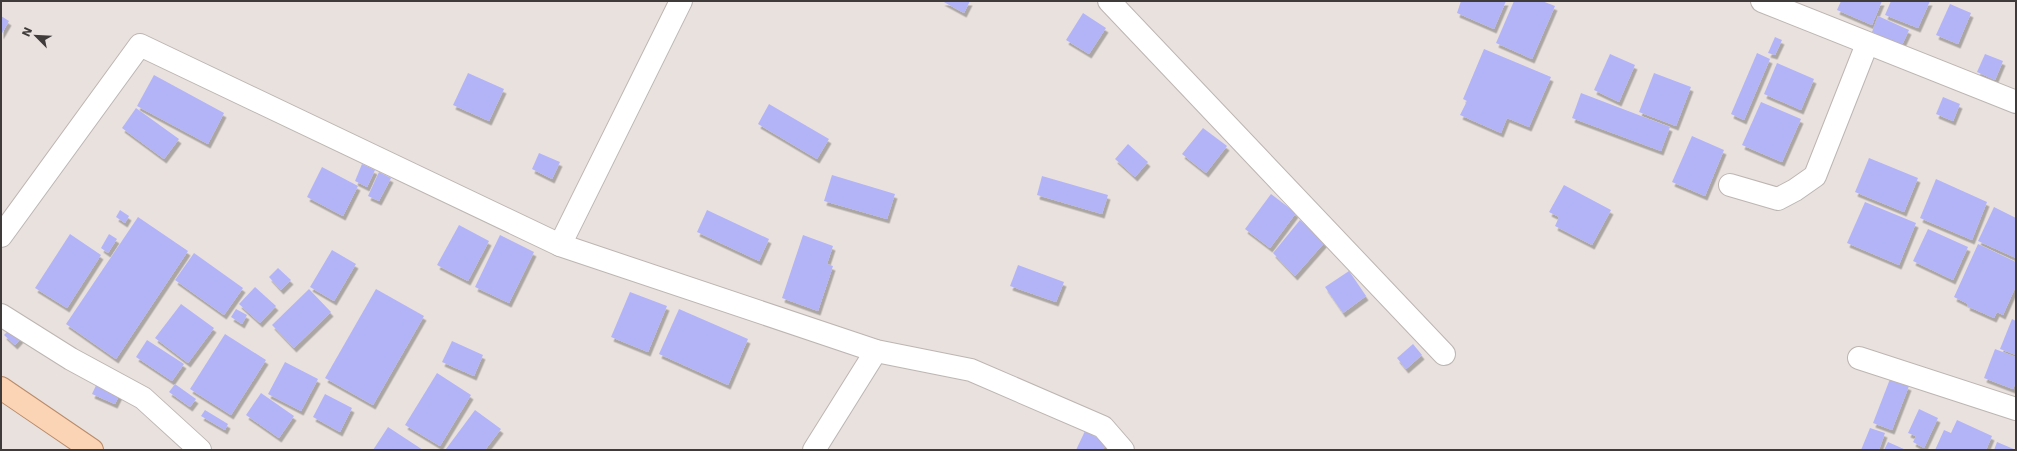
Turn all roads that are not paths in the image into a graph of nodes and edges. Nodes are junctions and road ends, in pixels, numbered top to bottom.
1 (681, 1) edge
2 (1109, 1) edge
3 (1762, 1) edge
4 (1867, 44) junction
5 (2016, 102) edge
6 (1730, 185) dead end
7 (1, 236) edge
8 (560, 245) junction
9 (1, 315) edge
10 (876, 351) junction
11 (1444, 354) dead end
12 (1859, 358) dead end
13 (1, 388) edge
14 (2016, 409) edge
15 (92, 450) edge
16 (200, 450) edge
17 (814, 450) edge
18 (1123, 450) edge

1 - 8 street
2 - 11 street
3 - 4 street
4 - 5 street
4 - 6 street
7 - 8 street
8 - 10 street
9 - 16 street
10 - 17 street
10 - 18 street
12 - 14 street
13 - 15 main road

